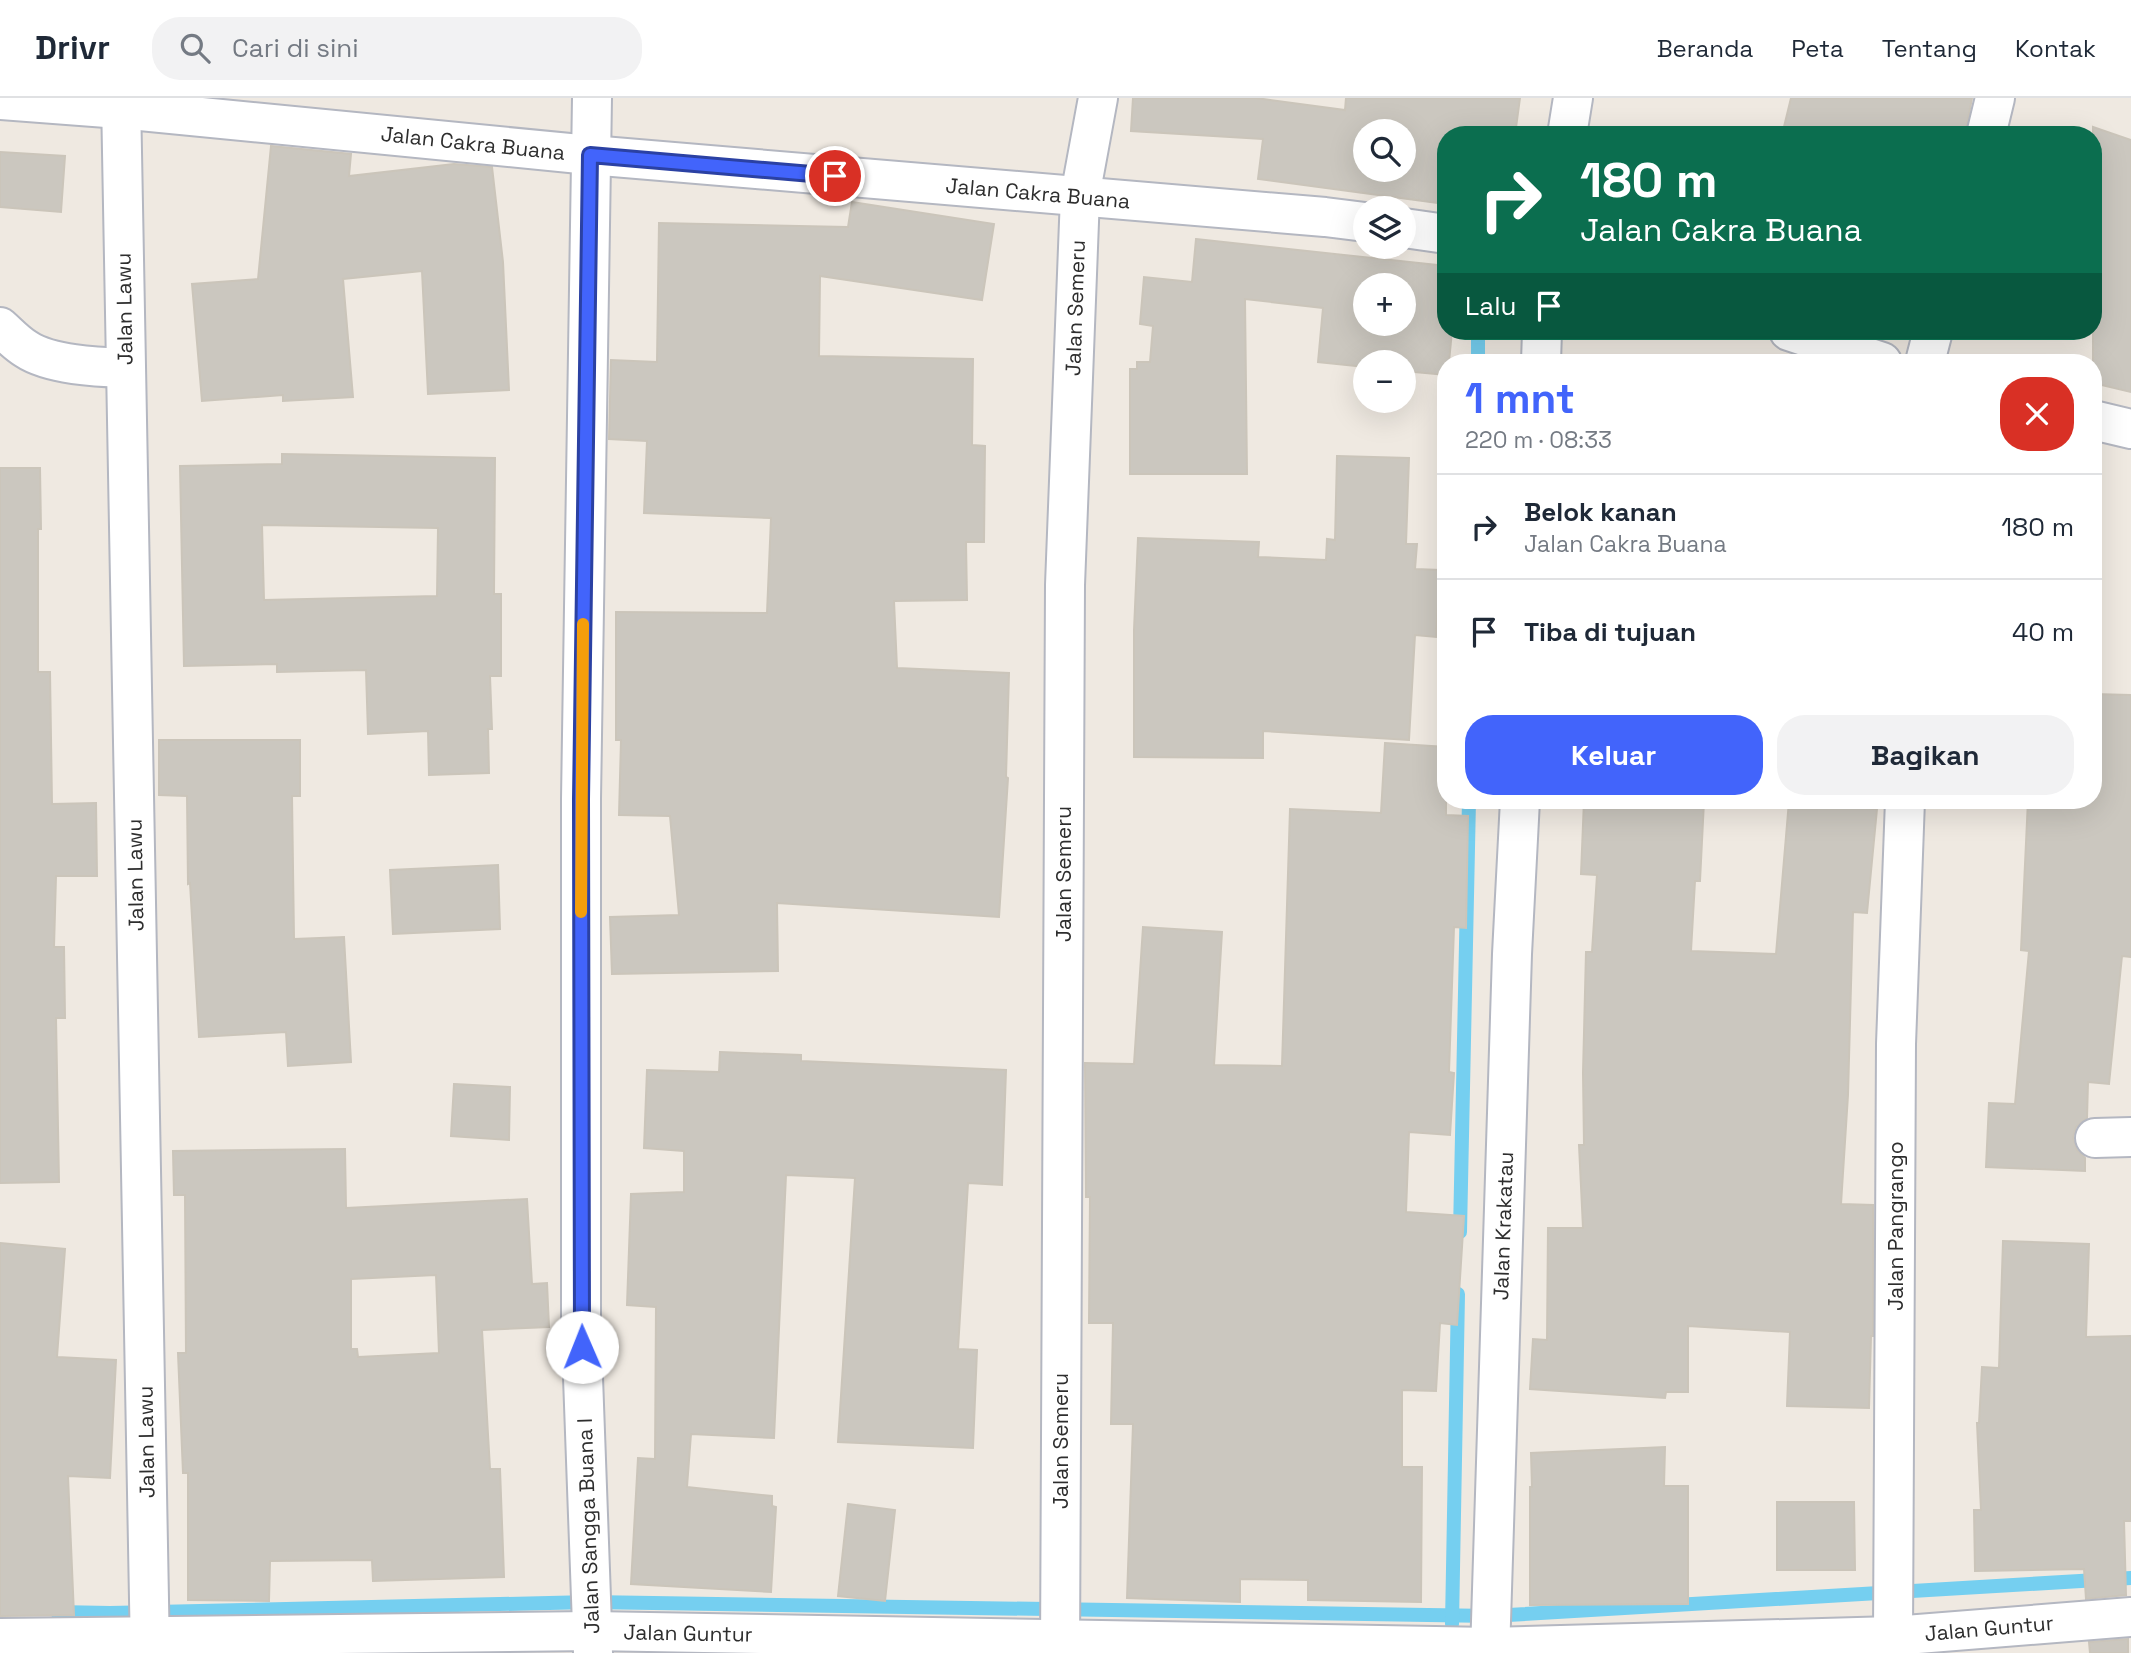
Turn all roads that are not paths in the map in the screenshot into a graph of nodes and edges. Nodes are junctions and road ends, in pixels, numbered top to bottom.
1 (592, 98) edge
2 (1098, 98) edge
3 (1573, 98) edge
4 (1995, 98) edge
5 (0, 100) edge
6 (121, 103) edge
7 (1568, 126) edge
8 (1988, 126) edge
9 (590, 155) junction
10 (1080, 196) junction
11 (1353, 220) edge
12 (1416, 230) edge
13 (1437, 233) edge
14 (0, 327) edge
15 (1816, 340) edge
16 (1858, 354) edge
17 (125, 368) junction
18 (2102, 422) edge
19 (2131, 429) edge
20 (1520, 809) edge
21 (1906, 809) edge
22 (2131, 1617) edge
23 (0, 1638) edge
24 (593, 1642) edge
25 (150, 1645) edge
26 (1894, 1645) edge
27 (1060, 1647) edge
28 (1264, 1648) edge
29 (1490, 1650) edge

1 - 9 street, Jalan Sangga Buana I
2 - 10 street, Jalan Semeru
3 - 7 street
4 - 8 street
5 - 6 street, Jalan Cakra Buana
6 - 9 street, Jalan Cakra Buana
6 - 17 street, Jalan Lawu
9 - 10 street, Jalan Cakra Buana
9 - 24 street, Jalan Sangga Buana I
10 - 11 street, Jalan Cakra Buana
10 - 27 street, Jalan Semeru
12 - 13 street
14 - 17 street
15 - 16 street
17 - 25 street, Jalan Lawu
18 - 19 street
20 - 29 street, Jalan Krakatau
21 - 26 street, Jalan Pangrango
22 - 26 street, Jalan Guntur
23 - 25 street, Jalan Guntur
24 - 25 street, Jalan Guntur
24 - 27 street, Jalan Guntur
26 - 29 street, Jalan Guntur
27 - 28 street, Jalan Guntur
28 - 29 street, Jalan Guntur

